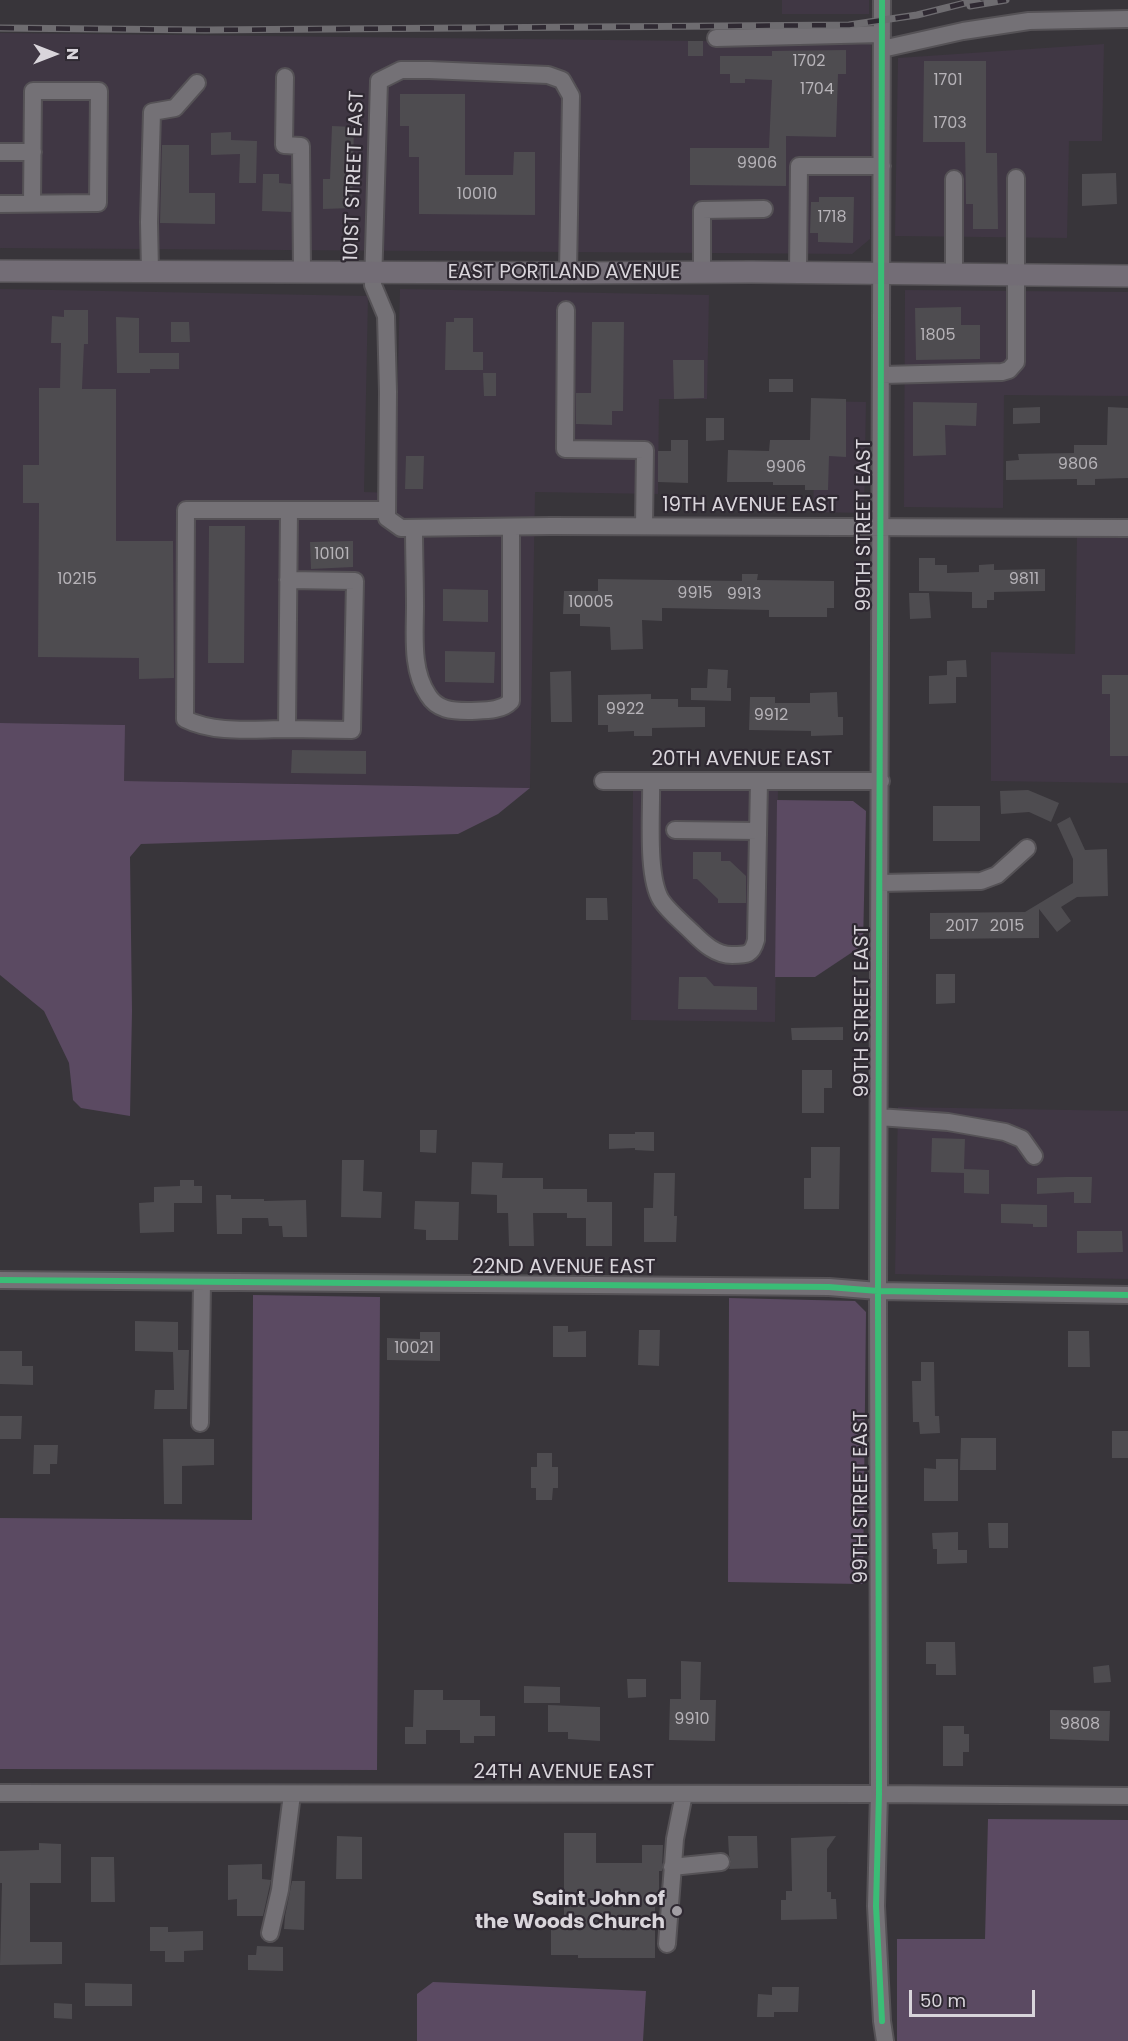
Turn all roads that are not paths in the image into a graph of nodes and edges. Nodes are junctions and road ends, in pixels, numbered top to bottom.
1 (882, 0) edge
2 (1128, 19) edge
3 (716, 38) dead end
4 (882, 42) junction
5 (285, 77) dead end
6 (197, 83) dead end
7 (0, 152) edge
8 (33, 152) junction
9 (882, 166) junction
10 (1016, 178) dead end
11 (954, 179) dead end
12 (0, 204) edge
13 (32, 204) junction
14 (764, 209) dead end
15 (0, 271) edge
16 (150, 272) junction
17 (302, 272) junction
18 (373, 273) junction
19 (568, 273) junction
20 (702, 273) junction
21 (798, 273) junction
22 (882, 275) junction
23 (954, 276) junction
24 (1016, 276) junction
25 (1128, 276) edge
26 (566, 310) dead end
27 (882, 375) junction
28 (289, 510) junction
29 (387, 510) junction
30 (644, 526) junction
31 (511, 527) junction
32 (882, 527) junction
33 (414, 528) junction
34 (1128, 528) edge
35 (288, 580) junction
36 (286, 729) junction
37 (603, 780) dead end
38 (651, 780) junction
39 (759, 780) junction
40 (881, 780) junction
41 (675, 830) dead end
42 (758, 831) junction
43 (1027, 848) dead end
44 (880, 883) junction
45 (879, 1118) junction
46 (1034, 1156) dead end
47 (0, 1280) edge
48 (202, 1282) junction
49 (878, 1291) junction
50 (1128, 1295) edge
51 (200, 1423) dead end
52 (0, 1793) edge
53 (292, 1794) junction
54 (684, 1794) junction
55 (879, 1794) junction
56 (1128, 1796) edge
57 (722, 1862) dead end
58 (672, 1867) junction
59 (270, 1933) dead end
60 (667, 1944) dead end
61 (885, 2041) edge

1 - 4 street, 99TH STREET EAST
2 - 4 street
3 - 4 street
4 - 9 street, 99TH STREET EAST
5 - 17 street
6 - 16 street
7 - 8 street
8 - 13 street
8 - 13 street
9 - 21 street
9 - 22 street, 99TH STREET EAST
10 - 24 street
11 - 23 street
12 - 13 street
14 - 20 street
15 - 16 main road, EAST PORTLAND AVENUE
16 - 17 main road, EAST PORTLAND AVENUE
17 - 18 main road, EAST PORTLAND AVENUE
18 - 19 main road, EAST PORTLAND AVENUE
18 - 19 street, 101ST STREET EAST
18 - 29 street, 101ST STREET EAST
19 - 20 main road, EAST PORTLAND AVENUE
20 - 21 main road, EAST PORTLAND AVENUE
21 - 22 main road, EAST PORTLAND AVENUE
22 - 23 main road, EAST PORTLAND AVENUE
22 - 27 street, 99TH STREET EAST
23 - 24 main road, EAST PORTLAND AVENUE
24 - 25 main road, EAST PORTLAND AVENUE
24 - 27 street
26 - 30 street
27 - 32 street, 99TH STREET EAST
28 - 29 street
28 - 35 street
28 - 36 street
29 - 33 street
30 - 31 street, 19TH AVENUE EAST
30 - 32 street, 19TH AVENUE EAST
31 - 33 street, 19TH AVENUE EAST
31 - 33 street
32 - 34 street, 19TH AVENUE EAST
32 - 40 street, 99TH STREET EAST
35 - 36 street
35 - 36 street
37 - 38 street, 20TH AVENUE EAST
38 - 39 street, 20TH AVENUE EAST
38 - 42 street
39 - 40 street, 20TH AVENUE EAST
39 - 42 street
40 - 44 street, 99TH STREET EAST
41 - 42 street
43 - 44 street
44 - 45 street, 99TH STREET EAST
45 - 46 street
45 - 49 street, 99TH STREET EAST
47 - 48 street, 22ND AVENUE EAST
48 - 49 street, 22ND AVENUE EAST
48 - 51 street
49 - 50 street, 22ND AVENUE EAST
49 - 55 street, 99TH STREET EAST
52 - 53 street, 24TH AVENUE EAST
53 - 54 street, 24TH AVENUE EAST
53 - 59 street
54 - 55 street, 24TH AVENUE EAST
54 - 58 street
55 - 56 street, 24TH AVENUE EAST
55 - 61 street, 99TH STREET EAST
57 - 58 street
58 - 60 street

